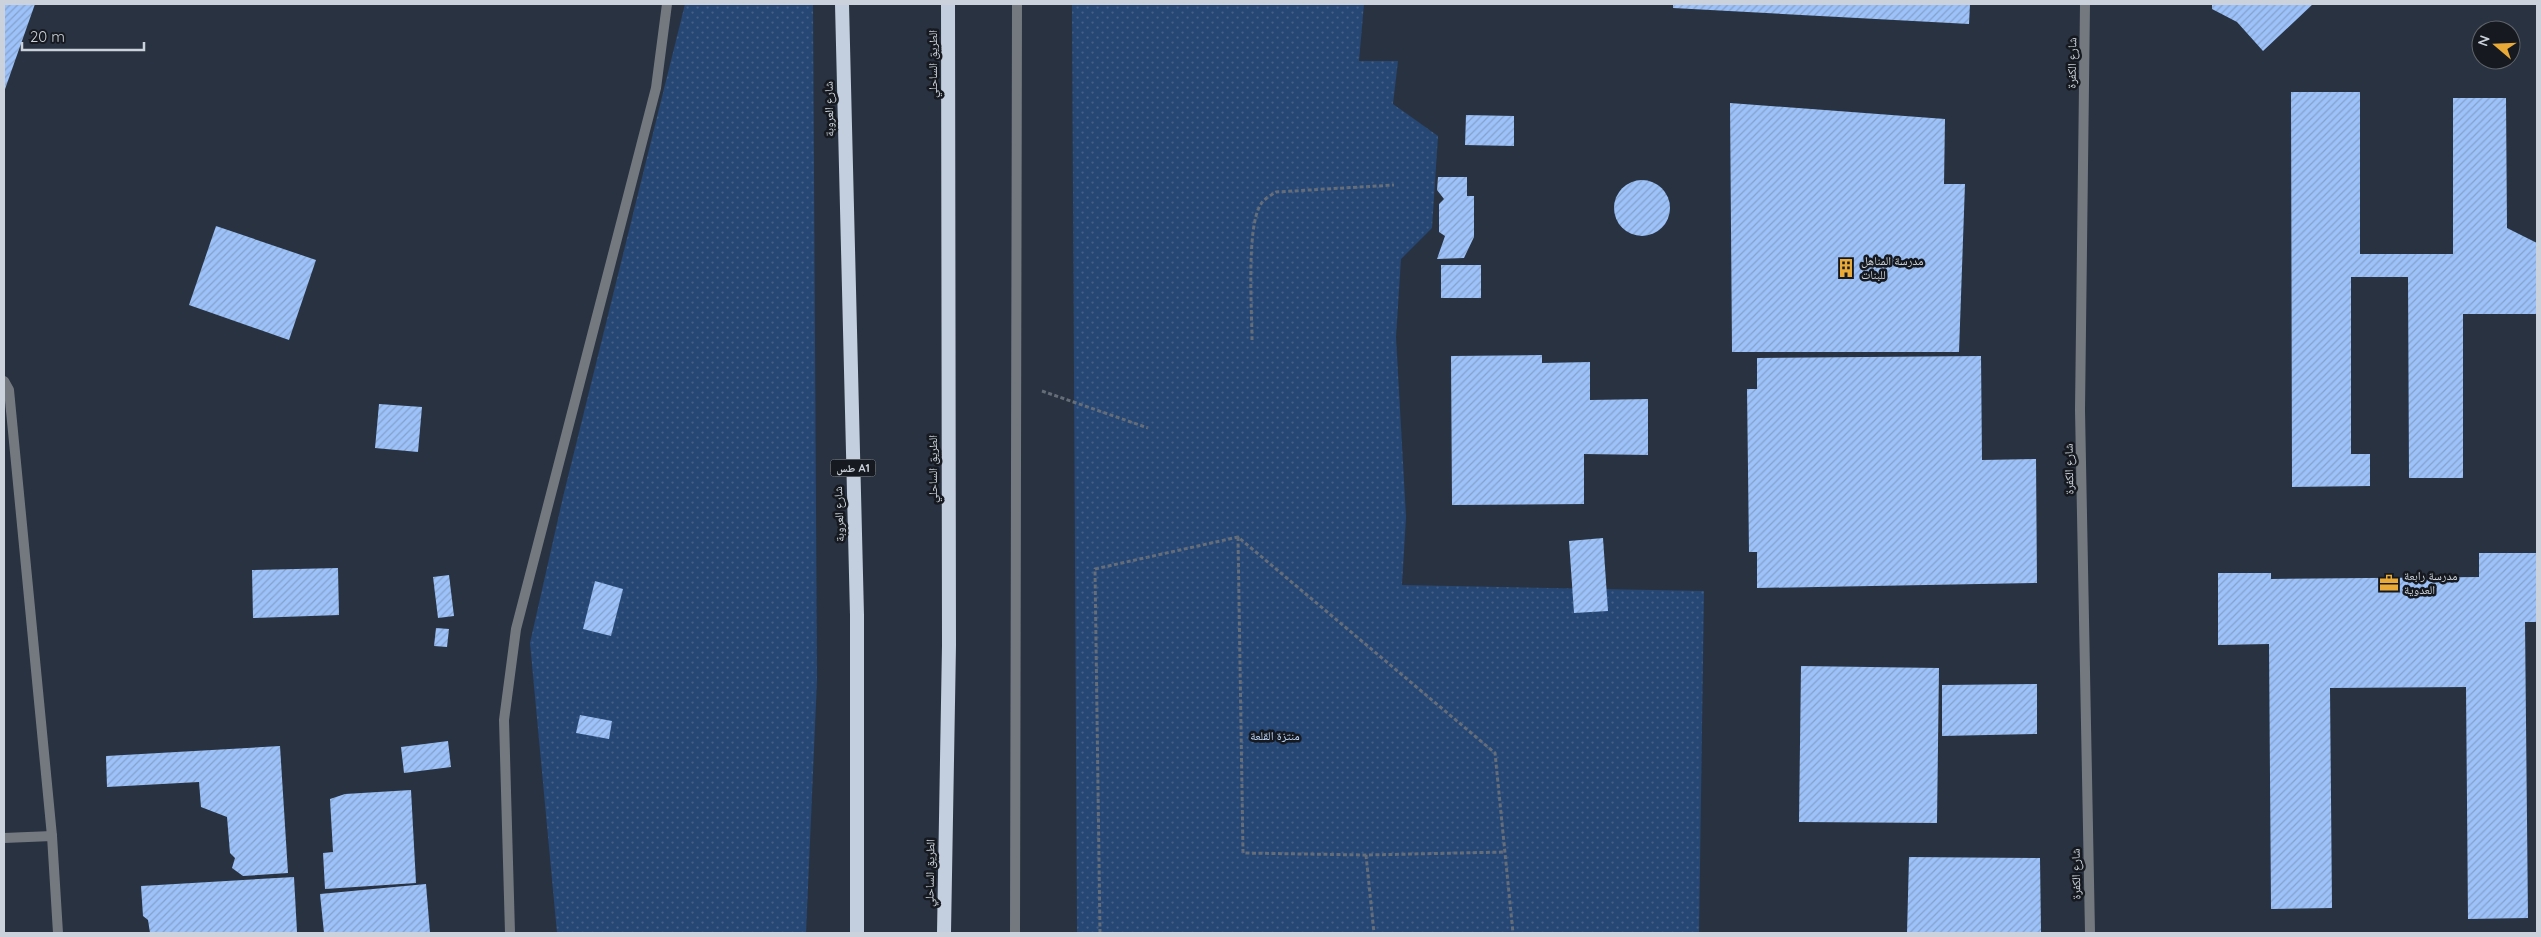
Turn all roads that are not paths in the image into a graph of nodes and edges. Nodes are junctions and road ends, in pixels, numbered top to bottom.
1 (667, 4) edge
2 (842, 4) edge
3 (948, 4) edge
4 (1017, 4) edge
5 (2085, 4) edge
6 (4, 381) edge
7 (52, 836) junction
8 (4, 838) edge
9 (58, 933) edge
10 (510, 933) edge
11 (857, 933) edge
12 (944, 933) edge
13 (1015, 933) edge
14 (2090, 933) edge

1 - 10 street
2 - 11 highway, شارع العروبة / طس A1
3 - 12 highway, الطريق الساحلي
4 - 13 street
5 - 14 street, شارع الكفرة
6 - 7 street
7 - 8 street
7 - 9 street

